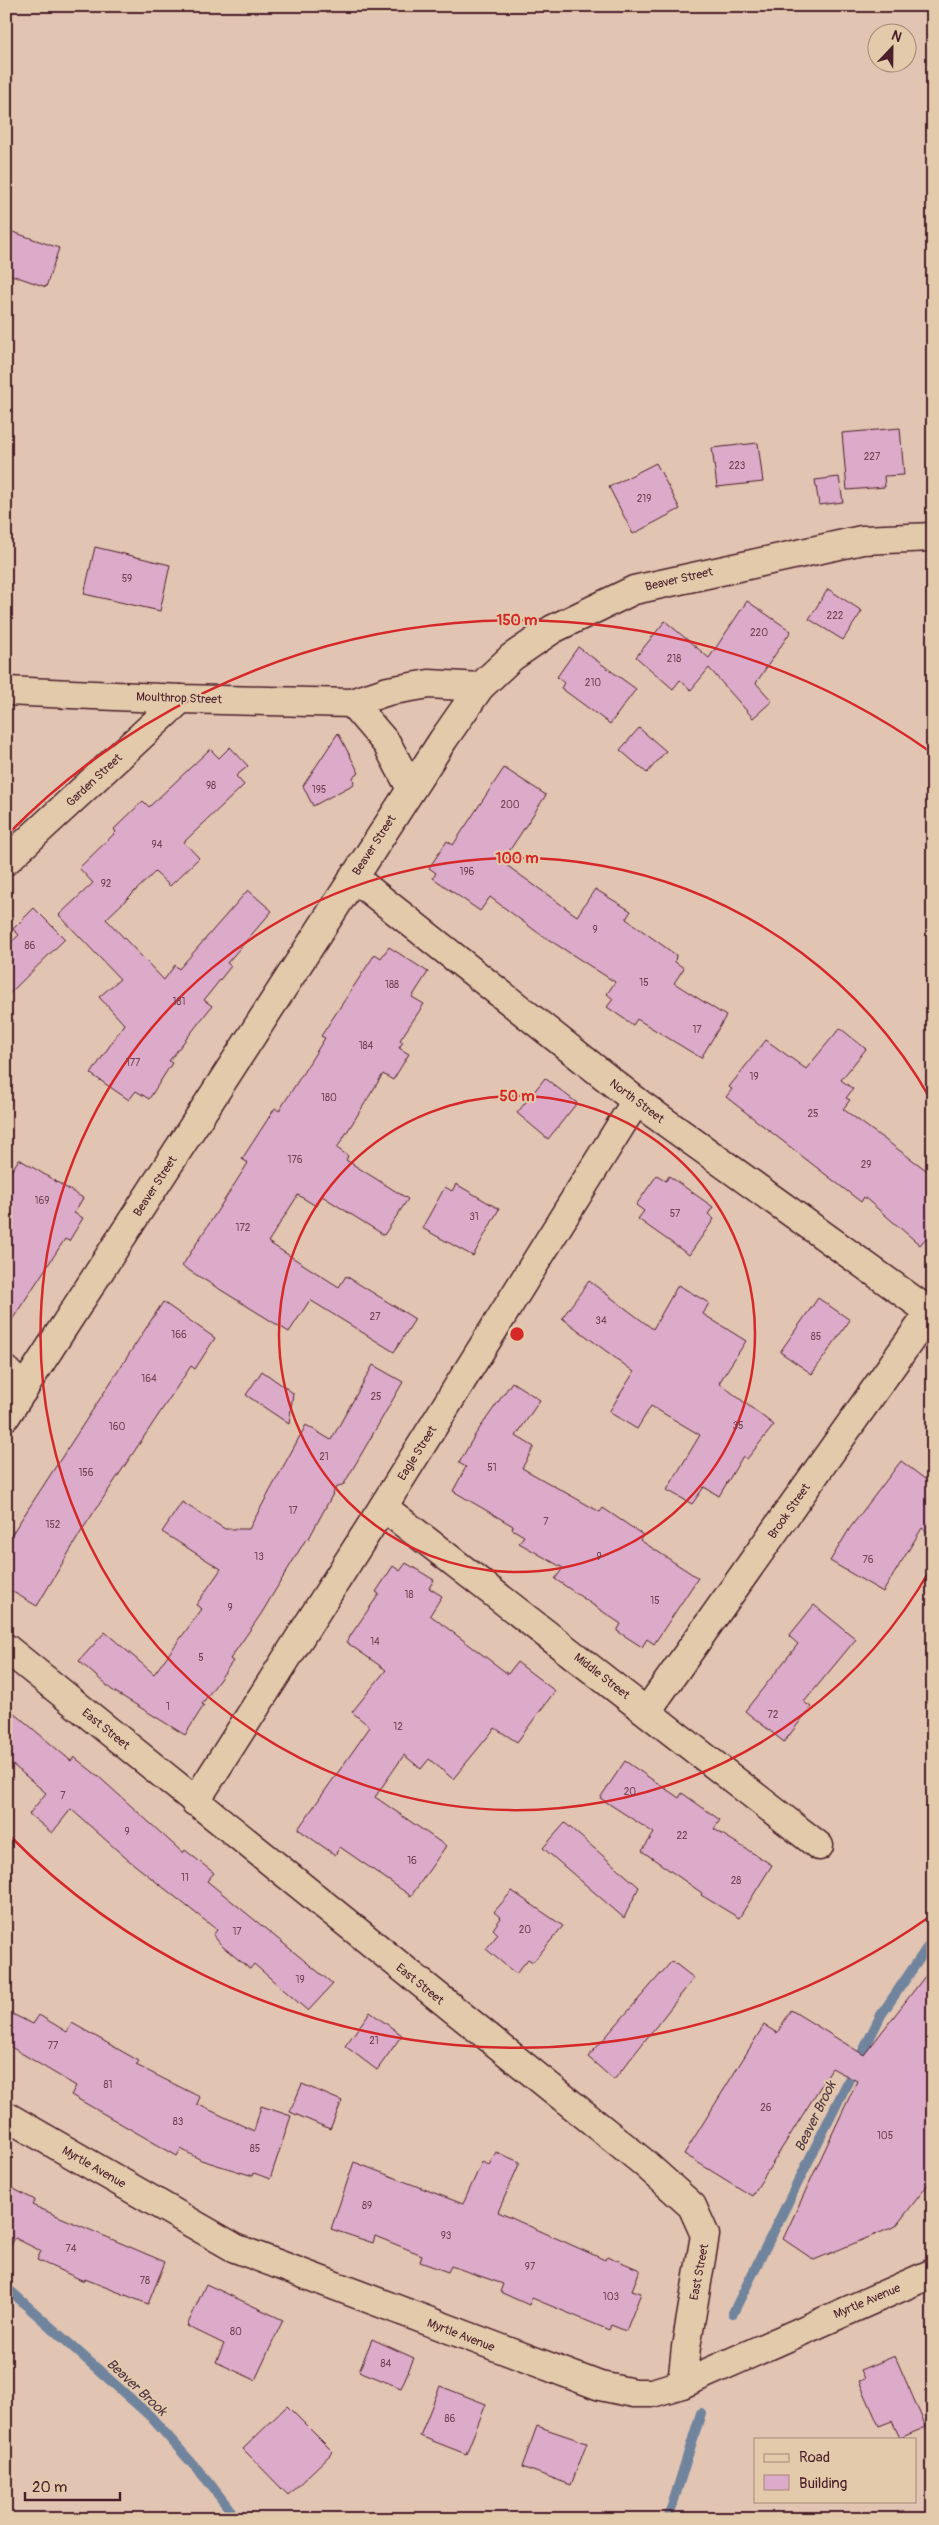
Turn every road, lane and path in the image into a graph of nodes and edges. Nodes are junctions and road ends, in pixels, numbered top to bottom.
1 (933, 537) edge
2 (480, 687) junction
3 (6, 690) edge
4 (181, 699) junction
5 (352, 702) junction
6 (411, 789) junction
7 (6, 861) edge
8 (353, 877) junction
9 (636, 1101) junction
10 (930, 1312) joint
11 (15, 1380) edge
12 (6, 1416) edge
13 (383, 1507) junction
14 (6, 1648) edge
15 (647, 1711) junction
16 (195, 1802) junction
17 (819, 1846) dead end
18 (6, 2116) edge
19 (933, 2273) edge
20 (682, 2384) junction

1 - 2 street, Beaver Street
2 - 5 street, Moulthrop Street
2 - 6 street, Beaver Street
3 - 4 street, Moulthrop Street
4 - 5 street, Moulthrop Street
4 - 7 street, Garden Street
5 - 6 street
6 - 8 street, Beaver Street
8 - 9 street, North Street
8 - 11 street, Beaver Street
9 - 10 street, North Street
9 - 13 street, Eagle Street
10 - 15 street, Brook Street
11 - 12 street, Beaver Street
13 - 15 street, Middle Street
13 - 16 street, Eagle Street
14 - 16 street, East Street
15 - 17 street, Middle Street
16 - 20 street, East Street
18 - 20 street, Myrtle Avenue
19 - 20 street, Myrtle Avenue

